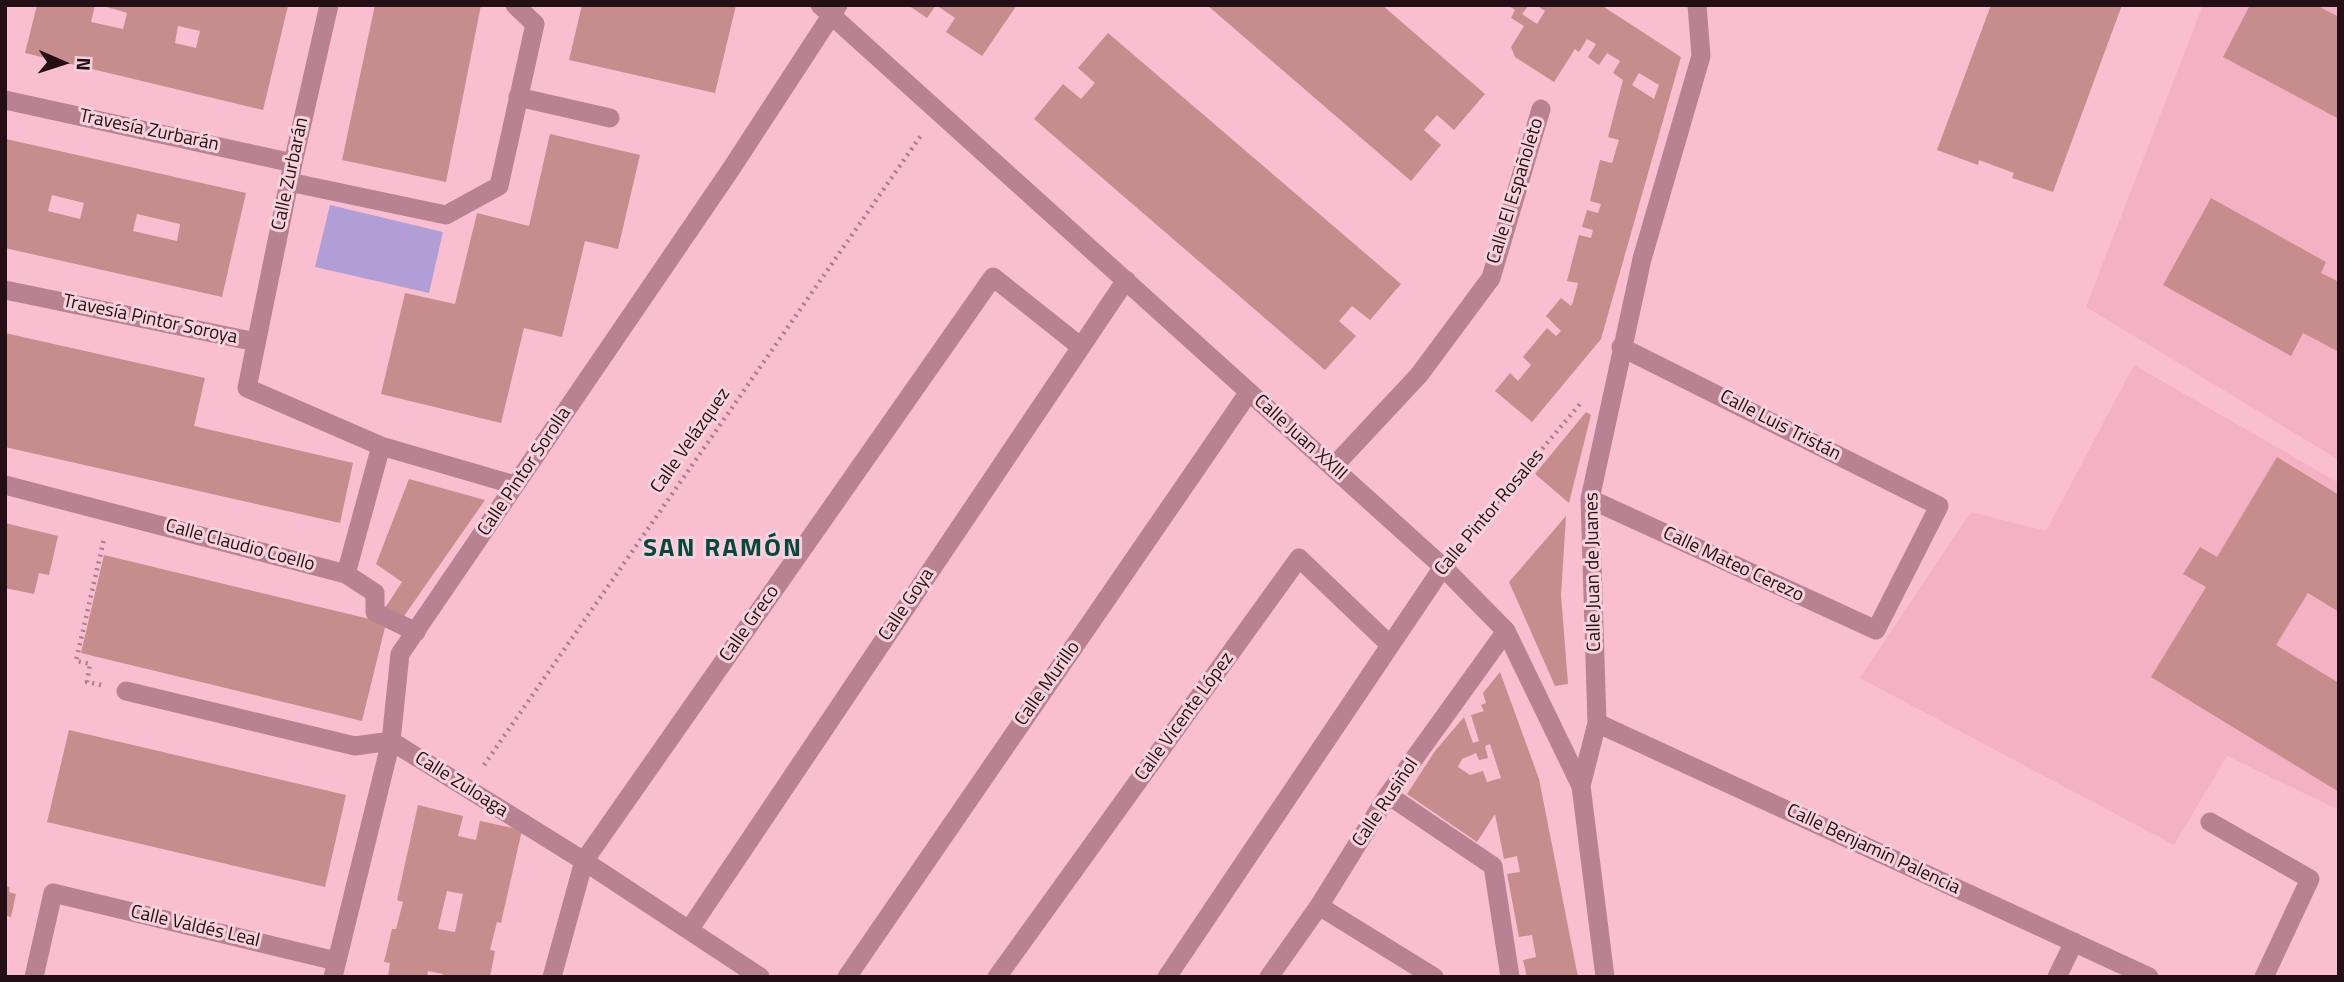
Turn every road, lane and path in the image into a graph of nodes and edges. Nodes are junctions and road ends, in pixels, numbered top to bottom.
1 (329, 5) edge
2 (515, 5) edge
3 (1697, 5) edge
4 (830, 8) edge
5 (518, 97) junction
6 (5, 100) edge
7 (1541, 109) dead end
8 (938, 110) junction
9 (610, 118) dead end
10 (291, 172) junction
11 (1126, 281) junction
12 (5, 289) edge
13 (257, 342) junction
14 (1082, 347) junction
15 (1620, 353) junction
16 (1249, 392) junction
17 (1583, 400) dead end
18 (381, 446) junction
19 (1334, 467) junction
20 (5, 485) edge
21 (515, 485) junction
22 (1590, 499) junction
23 (110, 513) junction
24 (1443, 567) junction
25 (346, 574) junction
26 (1506, 631) junction
27 (1876, 631) joint
28 (416, 632) junction
29 (1389, 644) junction
30 (126, 691) joint
31 (1597, 723) junction
32 (391, 741) junction
33 (1581, 786) junction
34 (468, 789) junction
35 (1388, 795) junction
36 (2210, 822) dead end
37 (584, 861) junction
38 (1319, 906) junction
39 (689, 930) junction
40 (2074, 942) junction
41 (335, 969) edge
42 (34, 977) edge
43 (552, 977) edge
44 (760, 977) edge
45 (847, 977) edge
46 (997, 977) edge
47 (1167, 977) edge
48 (1269, 977) edge
49 (1434, 977) edge
50 (1510, 977) edge
51 (1605, 977) edge
52 (2057, 977) edge
53 (2150, 977) edge
54 (2264, 977) edge

1 - 10 street, Calle Zurbarán
2 - 5 street, Travesía Zurbarán
3 - 15 street
4 - 8 street, Calle Juan XXIII
4 - 21 street, Calle Pintor Sorolla
5 - 9 street
5 - 10 street, Travesía Zurbarán
6 - 10 street, Travesía Zurbarán
7 - 19 street, Calle El Españoleto
8 - 11 street, Calle Juan XXIII
8 - 34 path, Calle Velázquez
10 - 13 street, Calle Zurbarán
11 - 14 street, Calle Goya
11 - 16 street, Calle Juan XXIII
12 - 13 street, Travesía Pintor Soroya
13 - 18 street, Travesía Pintor Soroya
14 - 37 street, Calle Greco
14 - 39 street, Calle Goya
15 - 22 street, Calle Juan de Juanes
15 - 27 street, Calle Luis Tristán
16 - 19 street, Calle Juan XXIII
16 - 45 street, Calle Murillo
17 - 24 path, Calle Pintor Rosales
18 - 21 street, Travesía Pintor Soroya
18 - 25 street
19 - 24 street, Calle Juan XXIII
20 - 23 street, Calle Claudio Coello
21 - 28 street, Calle Pintor Sorolla
22 - 27 street, Calle Mateo Cerezo
22 - 31 street, Calle Juan de Juanes
23 - 25 street, Calle Claudio Coello
23 - 30 path
24 - 26 street, Calle Juan XXIII
24 - 29 street, Calle Pintor Rosales
25 - 28 street, Calle Claudio Coello
26 - 33 street, Calle Juan XXIII
26 - 35 street, Calle Rusiñol
28 - 32 street, Calle Pintor Sorolla
29 - 46 street, Calle Vicente López
29 - 47 street, Calle Pintor Rosales
30 - 32 street
31 - 33 street, Calle Juan de Juanes
31 - 40 street, Calle Benjamín Palencia
32 - 34 street, Calle Zuloaga
32 - 41 street, Calle Pintor Sorolla
33 - 51 street, Calle Juan XXIII
34 - 37 street, Calle Zuloaga
35 - 38 street, Calle Rusiñol
35 - 50 street
36 - 54 street
37 - 39 street, Calle Zuloaga
37 - 43 street, Calle Greco
38 - 48 street, Calle Rusiñol
38 - 49 street
39 - 44 street, Calle Zuloaga
40 - 52 street
40 - 53 street, Calle Benjamín Palencia
41 - 42 street, Calle Valdés Leal

